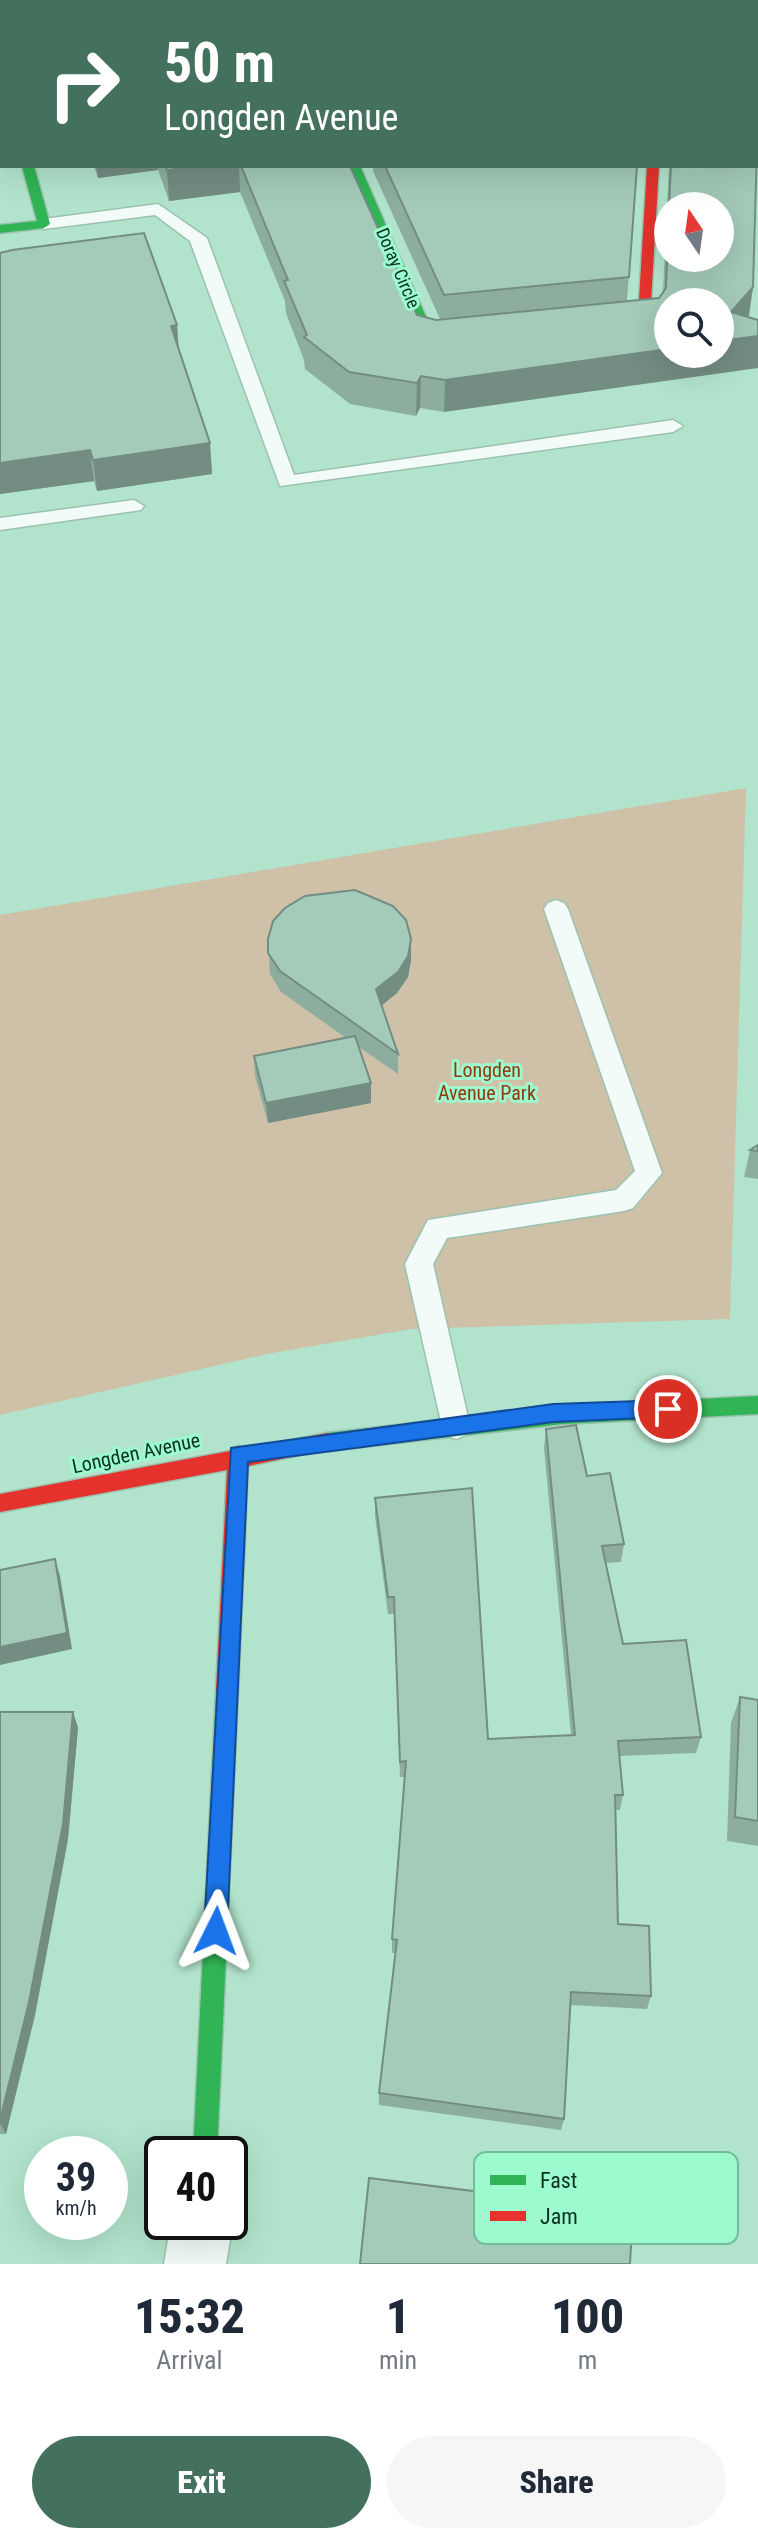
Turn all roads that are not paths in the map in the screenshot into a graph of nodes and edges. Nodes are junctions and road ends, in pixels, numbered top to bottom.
1 (29, 168) edge
2 (355, 168) edge
3 (653, 168) edge
4 (44, 224) junction
5 (0, 229) edge
6 (590, 327) edge
7 (482, 336) edge
8 (673, 426) dead end
9 (134, 506) dead end
10 (0, 524) edge
11 (556, 909) dead end
12 (758, 1405) edge
13 (456, 1426) junction
14 (238, 1455) junction
15 (0, 1503) edge
16 (206, 2136) edge
17 (199, 2240) edge
18 (195, 2264) edge

1 - 4 street
2 - 7 street, Doray Circle
3 - 6 street
4 - 5 street
4 - 8 lane
9 - 10 lane
11 - 13 lane
12 - 13 street, Longden Avenue
13 - 14 street, Longden Avenue
14 - 15 street, Longden Avenue
14 - 16 street
17 - 18 street

